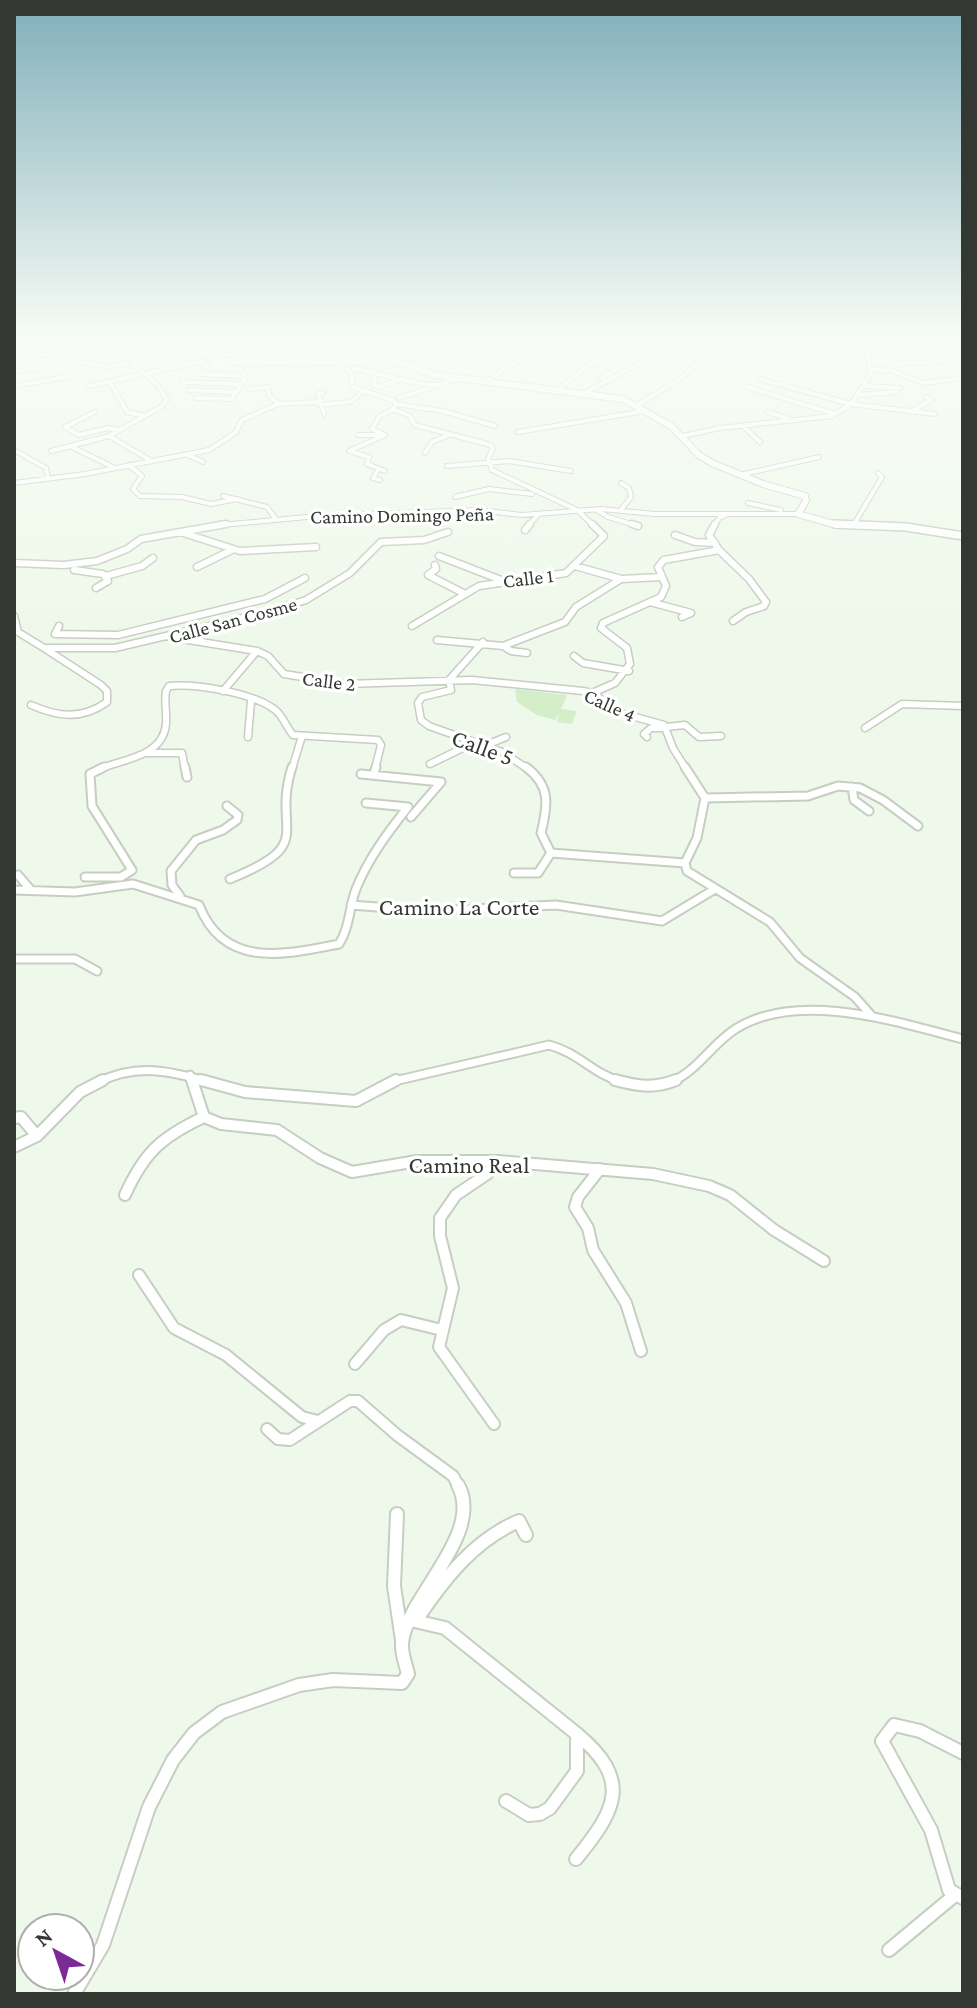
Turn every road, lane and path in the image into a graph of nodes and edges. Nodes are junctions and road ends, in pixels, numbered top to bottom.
1 (71, 431) edge
2 (97, 431) edge
3 (118, 431) edge
4 (236, 431) edge
5 (376, 431) edge
6 (437, 431) edge
7 (526, 431) edge
8 (675, 431) edge
9 (714, 431) edge
10 (747, 431) edge
11 (518, 432) dead end
12 (449, 434) junction
13 (358, 435) dead end
14 (109, 436) junction
15 (388, 436) junction
16 (683, 436) junction
17 (758, 442) dead end
18 (71, 446) junction
19 (14, 450) edge
20 (51, 451) dead end
21 (425, 453) dead end
22 (183, 454) junction
23 (819, 457) dead end
24 (151, 460) junction
25 (489, 460) junction
26 (203, 462) dead end
27 (129, 465) junction
28 (447, 466) dead end
29 (115, 468) junction
30 (571, 471) dead end
31 (878, 473) dead end
32 (740, 475) junction
33 (48, 478) junction
34 (380, 480) dead end
35 (14, 483) edge
36 (621, 483) dead end
37 (541, 494) junction
38 (223, 496) dead end
39 (455, 497) dead end
40 (237, 499) junction
41 (748, 503) dead end
42 (596, 509) junction
43 (577, 510) junction
44 (621, 510) junction
45 (737, 513) junction
46 (798, 514) junction
47 (538, 515) junction
48 (275, 518) junction
49 (638, 526) dead end
50 (853, 526) junction
51 (525, 530) dead end
52 (178, 531) junction
53 (448, 532) dead end
54 (675, 535) dead end
55 (963, 536) edge
56 (316, 547) dead end
57 (717, 547) junction
58 (232, 550) junction
59 (439, 556) dead end
60 (153, 558) dead end
61 (14, 563) edge
62 (435, 565) dead end
63 (50, 566) junction
64 (575, 566) junction
65 (197, 567) dead end
66 (106, 576) junction
67 (662, 577) junction
68 (305, 578) dead end
69 (621, 579) junction
70 (502, 580) junction
71 (96, 588) dead end
72 (465, 594) junction
73 (650, 602) junction
74 (210, 612) junction
75 (14, 616) edge
76 (682, 617) dead end
77 (733, 621) dead end
78 (223, 624) junction
79 (59, 626) dead end
80 (214, 626) junction
81 (412, 626) dead end
82 (170, 637) junction
83 (437, 640) dead end
84 (203, 641) junction
85 (483, 642) junction
86 (503, 646) junction
87 (44, 648) junction
88 (257, 651) junction
89 (527, 653) dead end
90 (574, 656) dead end
91 (629, 671) junction
92 (449, 680) junction
93 (223, 691) junction
94 (592, 693) junction
95 (251, 701) junction
96 (31, 705) dead end
97 (963, 706) edge
98 (667, 728) junction
99 (865, 728) dead end
100 (302, 736) junction
101 (721, 736) dead end
102 (248, 737) dead end
103 (506, 737) dead end
104 (647, 737) dead end
105 (474, 743) junction
106 (484, 746) junction
107 (148, 753) junction
108 (430, 764) dead end
109 (374, 773) junction
110 (361, 774) dead end
111 (187, 777) dead end
112 (852, 787) junction
113 (705, 798) junction
114 (366, 803) dead end
115 (227, 806) dead end
116 (869, 811) dead end
117 (411, 817) dead end
118 (918, 826) dead end
119 (551, 853) junction
120 (685, 863) junction
121 (514, 873) dead end
122 (18, 875) dead end
123 (85, 877) dead end
124 (230, 879) dead end
125 (715, 889) junction
126 (14, 890) edge
127 (31, 890) junction
128 (180, 896) junction
129 (351, 905) junction
130 (14, 959) edge
131 (97, 971) dead end
132 (871, 1015) junction
133 (963, 1039) edge
134 (190, 1075) junction
135 (204, 1117) junction
136 (14, 1118) edge
137 (37, 1136) junction
138 (14, 1147) edge
139 (499, 1161) junction
140 (600, 1169) junction
141 (125, 1195) dead end
142 (824, 1261) dead end
143 (139, 1275) dead end
144 (442, 1330) junction
145 (641, 1351) dead end
146 (355, 1364) dead end
147 (319, 1421) junction
148 (494, 1424) dead end
149 (267, 1429) dead end
150 (397, 1514) dead end
151 (526, 1535) dead end
152 (413, 1619) junction
153 (402, 1644) junction
154 (577, 1734) junction
155 (963, 1753) edge
156 (506, 1801) dead end
157 (576, 1859) dead end
158 (959, 1896) edge
159 (889, 1950) dead end
160 (74, 1994) edge

1 - 2 street
3 - 14 street
4 - 22 street
5 - 15 street
6 - 12 street
7 - 11 street
8 - 16 street
9 - 16 street
10 - 17 street
12 - 21 street
12 - 25 street
13 - 15 street
14 - 18 street
14 - 24 street
15 - 34 street
16 - 32 street
18 - 20 street
18 - 29 street
19 - 33 street
22 - 24 street
22 - 26 street
23 - 32 street
24 - 27 street
25 - 28 street
25 - 30 street
25 - 37 street
27 - 29 street
27 - 40 street
29 - 33 street
31 - 50 street
32 - 46 street
33 - 35 street
36 - 44 street
37 - 39 street
37 - 43 street
38 - 40 street
40 - 48 street
41 - 46 street
42 - 43 street, Camino Domingo Peña
42 - 44 street, Camino Domingo Peña
42 - 49 street
43 - 47 street, Camino Domingo Peña
43 - 64 street, Calle 1
44 - 45 street, Camino Domingo Peña
45 - 46 street, Camino Domingo Peña
45 - 57 street
46 - 50 street
47 - 48 street, Camino Domingo Peña
47 - 51 street
48 - 52 street, Camino Domingo Peña
50 - 55 street
52 - 58 street
52 - 63 street, Camino Domingo Peña
53 - 78 street, Calle San Cosme
54 - 57 street
56 - 58 street
57 - 67 street
57 - 77 street
58 - 65 street
59 - 70 street
60 - 66 street
61 - 63 street, Camino Domingo Peña
62 - 72 street
63 - 66 street
64 - 69 street
64 - 70 street, Calle 1
66 - 71 street
67 - 69 street
67 - 73 street
68 - 74 street
69 - 86 street
70 - 72 street, Calle 1
72 - 81 street, Calle 1
73 - 76 street
73 - 91 street
74 - 78 street
74 - 79 street
75 - 87 street
78 - 80 street, Calle San Cosme
80 - 82 street, Calle San Cosme
80 - 84 street
82 - 84 street, Calle 2
82 - 87 street, Calle San Cosme
83 - 85 street
84 - 88 street, Calle 2
85 - 86 street
85 - 92 street, Calle 5
86 - 89 street
87 - 96 street
88 - 92 street, Calle 2
88 - 93 street
90 - 91 street
91 - 94 street
92 - 94 street, Calle 4
92 - 105 street, Calle 5
93 - 95 street
93 - 107 street
94 - 98 street, Calle 4
95 - 100 street
95 - 102 street
97 - 99 street
98 - 101 street
98 - 104 street
98 - 113 street, Calle 4
100 - 109 street
100 - 124 street
103 - 106 street
105 - 106 street, Calle 5
105 - 108 street
106 - 119 street, Calle 5
107 - 111 street
107 - 123 street
109 - 110 street
109 - 117 street
112 - 113 street
112 - 116 street
112 - 118 street
113 - 120 street
114 - 129 street
115 - 128 street
119 - 120 street
119 - 121 street
120 - 125 street
122 - 127 street
125 - 129 street, Camino La Corte
125 - 132 street
126 - 127 street, Camino La Corte
127 - 128 street, Camino La Corte
128 - 129 street, Camino La Corte
130 - 131 street
132 - 133 street
132 - 134 street
134 - 135 street
134 - 137 street
135 - 139 street, Camino Real
135 - 141 street
136 - 137 street
137 - 138 street
139 - 140 street, Camino Real
139 - 144 street
140 - 142 street, Camino Real
140 - 145 street
143 - 147 street
144 - 146 street
144 - 148 street
147 - 149 street
147 - 152 street
150 - 153 street
151 - 152 street
152 - 153 street
152 - 154 street
153 - 160 street
154 - 156 street
154 - 157 street
155 - 158 street
158 - 159 street

